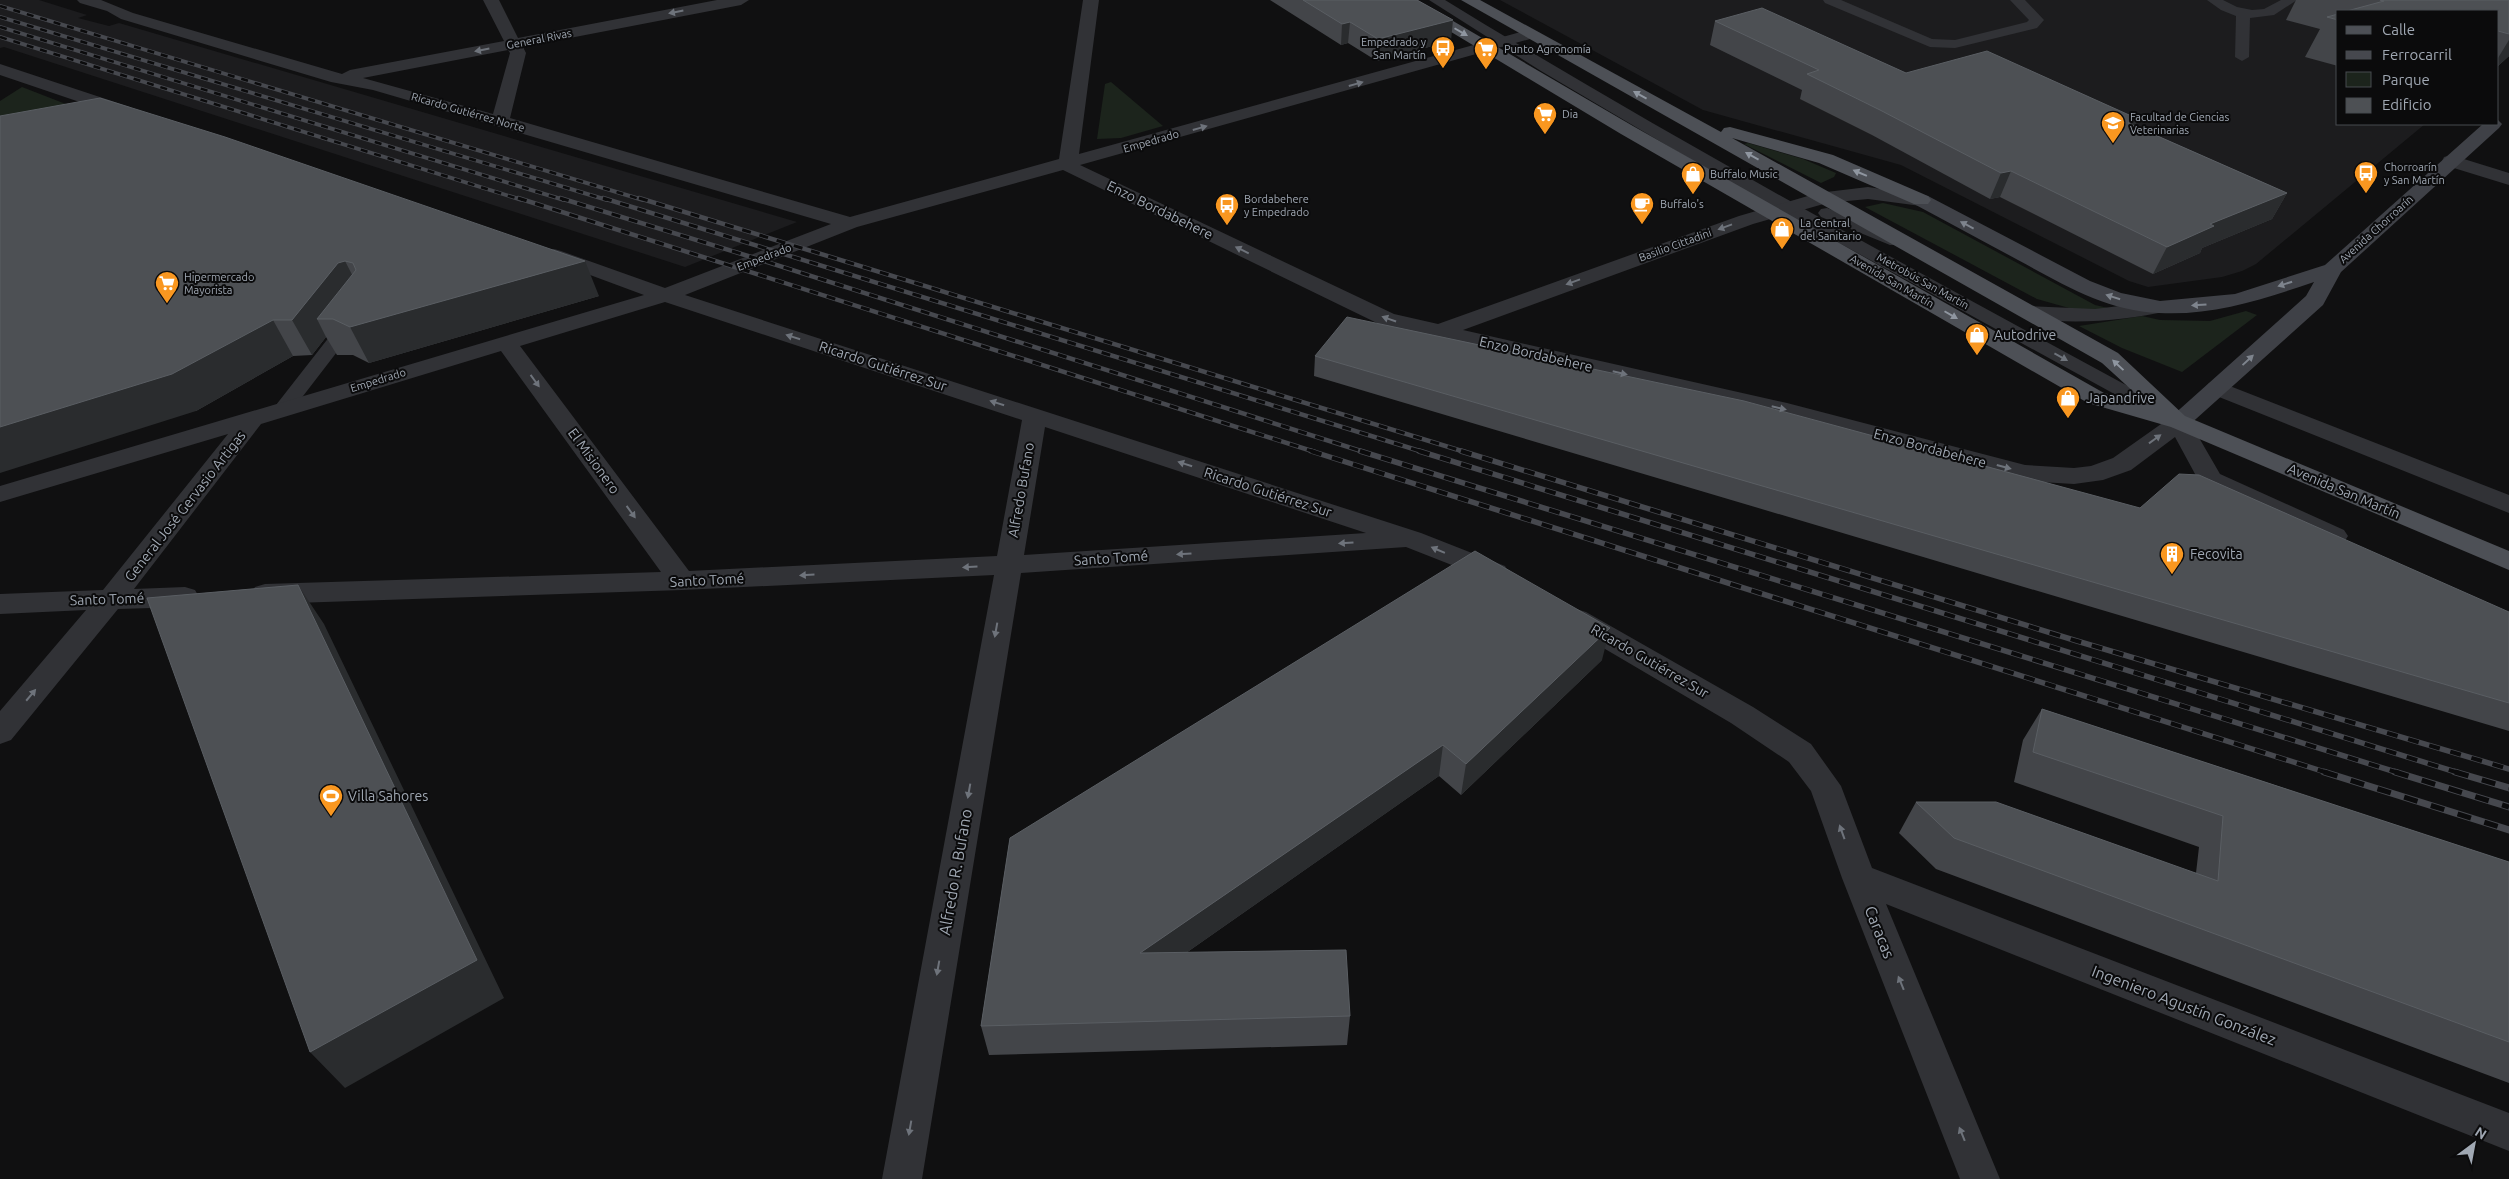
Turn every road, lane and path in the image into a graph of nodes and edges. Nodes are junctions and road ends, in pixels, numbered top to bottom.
1 (85, 0) edge
2 (491, 0) edge
3 (741, 0) edge
4 (1091, 0) edge
5 (1406, 0) edge
6 (1436, 0) edge
7 (1451, 0) edge
8 (1469, 0) edge
9 (1830, 0) edge
10 (2017, 0) edge
11 (2214, 0) edge
12 (2290, 0) edge
13 (2243, 14) junction
14 (1517, 38) junction
15 (513, 44) junction
16 (1486, 47) junction
17 (2242, 57) dead end
18 (10, 73) edge
19 (337, 78) junction
20 (0, 90) edge
21 (1683, 118) junction
22 (500, 121) junction
23 (101, 122) edge
24 (2491, 125) edge
25 (2452, 161) junction
26 (1068, 164) junction
27 (2509, 179) edge
28 (1825, 197) junction
29 (1921, 200) junction
30 (1788, 207) junction
31 (850, 224) junction
32 (1907, 245) junction
33 (535, 248) edge
34 (2332, 269) junction
35 (665, 295) junction
36 (364, 304) edge
37 (2160, 307) junction
38 (2028, 312) junction
39 (1436, 332) junction
40 (506, 342) junction
41 (2218, 388) junction
42 (283, 409) junction
43 (1034, 415) junction
44 (254, 417) junction
45 (2179, 422) junction
46 (0, 494) edge
47 (2509, 505) edge
48 (1412, 539) junction
49 (2355, 544) edge
50 (2509, 560) edge
51 (1008, 565) junction
52 (682, 581) junction
53 (1514, 583) edge
54 (239, 595) edge
55 (209, 596) edge
56 (111, 599) junction
57 (0, 604) edge
58 (1556, 607) edge
59 (1742, 715) joint
60 (0, 732) edge
61 (1858, 878) junction
62 (2509, 1132) edge
63 (902, 1179) edge
64 (1980, 1179) edge

1 - 19 street, Ricardo Gutiérrez Norte
2 - 15 street
3 -> 15 street, General Rivas
4 - 26 street
5 -> 16 main road, Avenida San Martín
6 - 14 lane, Metrobús San Martín
7 - 14 lane, Metrobús San Martín
8 - 14 main road, Avenida San Martín
9 - 10 lane
11 - 13 lane
12 - 13 lane
13 - 17 lane
14 - 16 street, Empedrado
21 -> 14 main road, Avenida San Martín
14 - 30 lane, Metrobús San Martín
15 -> 19 street, General Rivas
15 - 22 street
26 -> 16 street, Empedrado
16 - 30 main road, Avenida San Martín
18 - 20 street
18 - 23 street
19 - 22 street, Ricardo Gutiérrez Norte
28 -> 21 main road, Avenida San Martín
29 -> 21 main road
22 - 31 street, Ricardo Gutiérrez Norte
24 - 25 main road, Avenida Chorroarín
25 - 27 street
25 - 34 main road, Avenida Chorroarín
26 - 31 street, Empedrado
39 -> 26 street, Enzo Bordabehere
28 - 29 street, Basilio Cittadini
28 - 30 street, Basilio Cittadini
28 - 32 main road, Avenida San Martín
37 -> 29 main road
30 - 32 lane, Metrobús San Martín
30 -> 39 street, Basilio Cittadini
30 -> 45 main road, Avenida San Martín
31 - 35 street, Empedrado
32 - 38 main road, Avenida San Martín
33 - 35 street, Ricardo Gutiérrez Sur
34 -> 37 main road
41 -> 34 main road, Avenida Chorroarín
35 - 40 street, Empedrado
43 -> 35 street, Ricardo Gutiérrez Sur
36 - 42 lane
37 - 38 lane
45 -> 38 main road, Avenida San Martín
39 -> 45 street, Enzo Bordabehere
40 - 42 street, Empedrado
40 -> 52 street, El Misionero
41 - 45 main road, Avenida Chorroarín
41 - 47 street
42 - 44 street, Empedrado
48 -> 43 street, Ricardo Gutiérrez Sur
43 - 51 street, Alfredo Bufano
44 - 46 street, Empedrado
44 - 56 street, General José Gervasio Artigas
45 - 49 street, Avenida San Martín
45 - 50 main road, Avenida San Martín
48 -> 51 street, Santo Tomé
53 -> 48 street, Ricardo Gutiérrez Sur
51 -> 52 street, Santo Tomé
51 -> 63 street, Alfredo R. Bufano
52 - 54 street, Santo Tomé
55 - 56 street, Santo Tomé
56 - 57 street, Santo Tomé
60 -> 56 street, General José Gervasio Artigas
58 - 59 street, Ricardo Gutiérrez Sur
61 -> 59 street, Caracas
61 - 62 street, Ingeniero Agustín González
64 -> 61 street, Caracas

